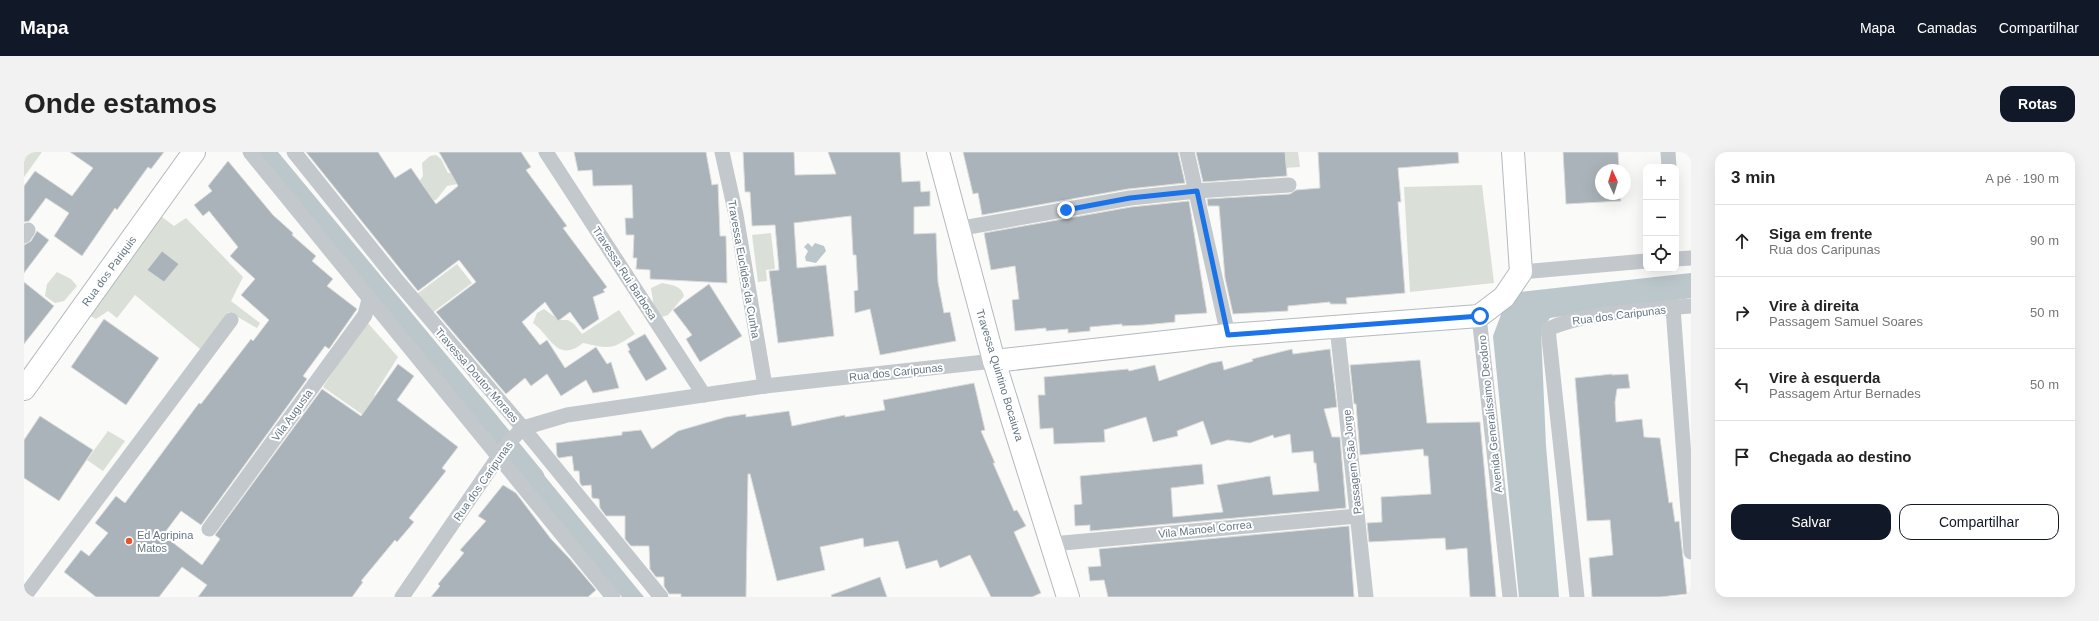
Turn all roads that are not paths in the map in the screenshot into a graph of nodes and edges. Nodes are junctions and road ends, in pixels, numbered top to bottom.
1 (194, 152) edge
2 (250, 152) edge
3 (294, 152) edge
4 (546, 152) edge
5 (722, 152) edge
6 (938, 152) edge
7 (1188, 152) edge
8 (1513, 152) edge
9 (1668, 152) edge
10 (1669, 164) edge
11 (1289, 185) dead end
12 (1197, 191) junction
13 (957, 229) junction
14 (1691, 258) edge
15 (1679, 259) edge
16 (1643, 261) edge
17 (1521, 272) junction
18 (369, 300) junction
19 (1691, 306) edge
20 (1674, 308) junction
21 (1480, 316) junction
22 (231, 320) dead end
23 (1337, 327) junction
24 (1228, 335) junction
25 (994, 361) junction
26 (764, 386) junction
27 (24, 389) edge
28 (704, 395) junction
29 (523, 428) junction
30 (499, 458) junction
31 (1357, 516) junction
32 (209, 529) dead end
33 (1052, 544) junction
34 (1691, 552) edge
35 (24, 597) edge
36 (402, 597) edge
37 (613, 597) edge
38 (661, 597) edge
39 (1068, 597) edge
40 (1366, 597) edge
41 (1510, 597) edge
42 (1577, 597) edge

1 - 27 street, Rua dos Pariquis
2 - 18 street
3 - 29 street, Travessa Doutor Moraes
4 - 28 street, Travessa Rui Barbosa
5 - 26 street, Travessa Euclides da Cunha
6 - 13 street, Travessa Quintino Bocaiuva
7 - 12 street
8 - 17 street
9 - 10 street
11 - 12 street
12 - 13 street
12 - 24 street
13 - 25 street, Travessa Quintino Bocaiuva
14 - 15 street
16 - 17 street
17 - 21 street
18 - 30 street
18 - 32 street, Vila Augusta
19 - 20 street, Rua dos Caripunas
20 - 34 street
20 - 42 street, Rua dos Caripunas
21 - 23 street, Rua dos Caripunas
21 - 41 street, Avenida Generalíssimo Deodoro
22 - 35 street
23 - 24 street, Rua dos Caripunas
23 - 31 street, Passagem São Jorge
24 - 25 street, Rua dos Caripunas
25 - 26 street, Rua dos Caripunas
25 - 33 street, Travessa Quintino Bocaiuva
26 - 28 street, Rua dos Caripunas
28 - 29 street, Rua dos Caripunas
29 - 30 street, Rua dos Caripunas
29 - 38 street, Travessa Doutor Moraes
30 - 36 street, Rua dos Caripunas
30 - 37 street
31 - 33 street, Vila Manoel Correa
31 - 40 street, Passagem São Jorge
33 - 39 street, Travessa Quintino Bocaiuva

